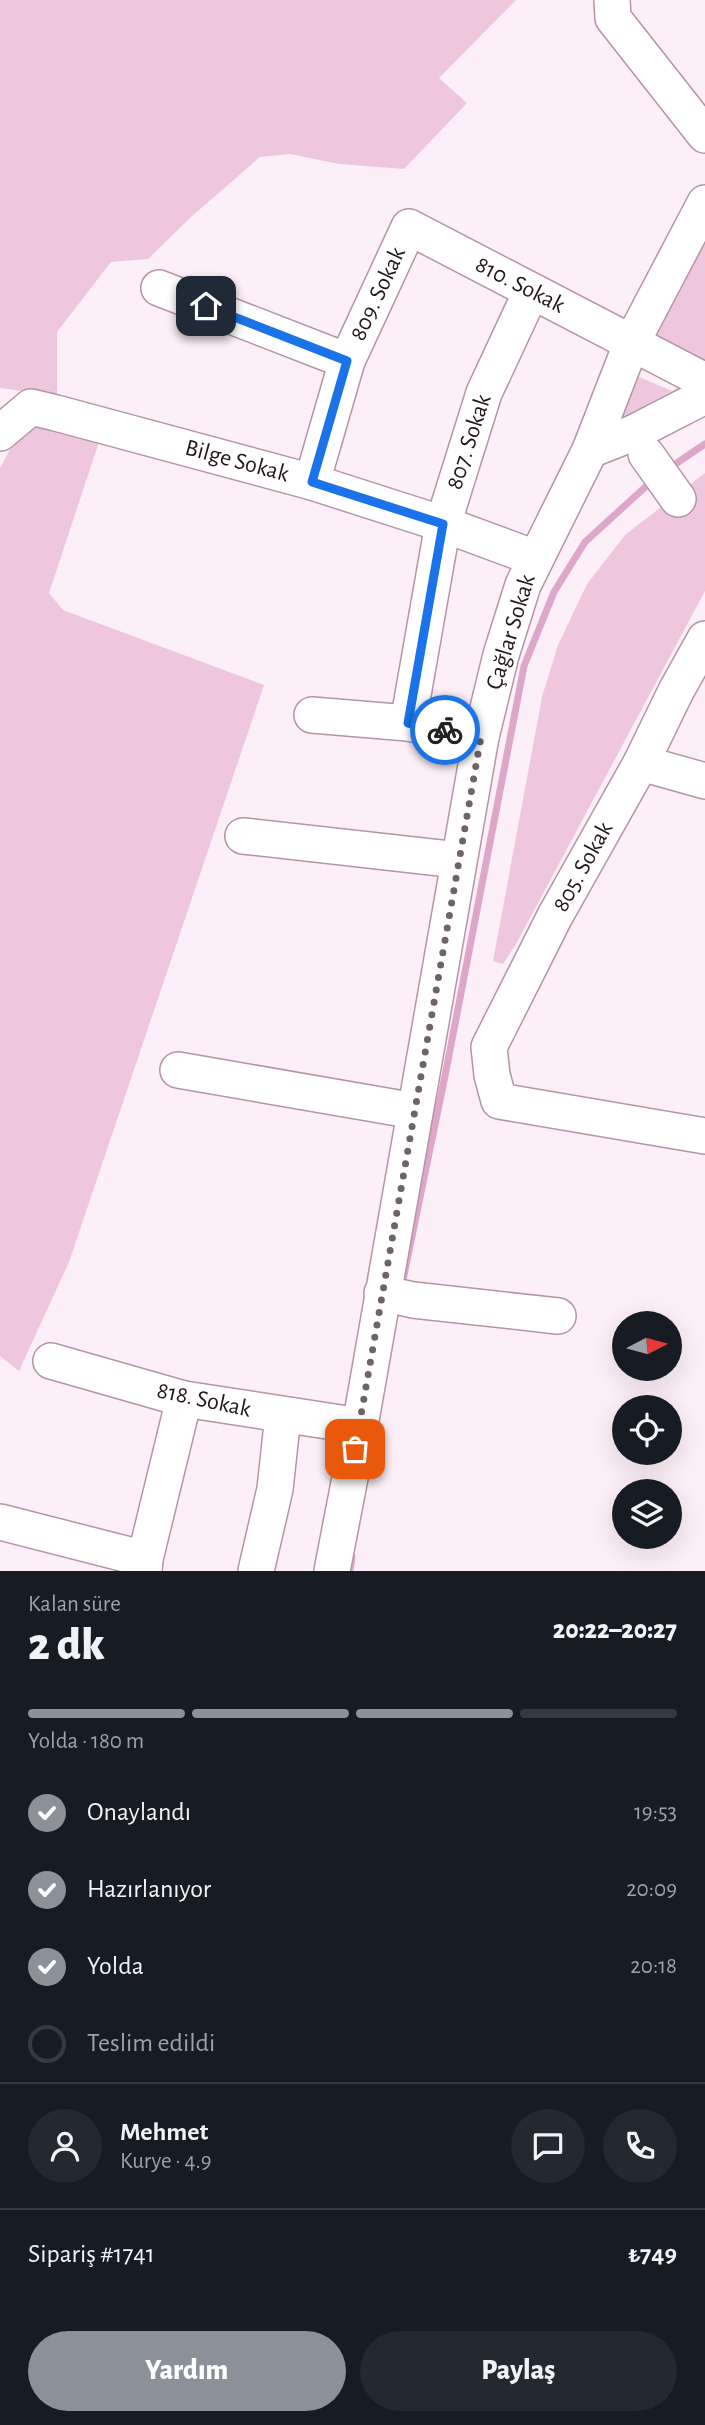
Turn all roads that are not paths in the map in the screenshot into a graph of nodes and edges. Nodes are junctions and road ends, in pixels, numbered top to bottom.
1 (612, 9) edge
2 (705, 135) edge
3 (705, 203) edge
4 (409, 227) joint
5 (159, 288) dead end
6 (531, 292) junction
7 (632, 342) junction
8 (347, 361) junction
9 (705, 381) edge
10 (705, 396) edge
11 (0, 433) edge
12 (590, 450) junction
13 (646, 454) dead end
14 (312, 482) junction
15 (678, 499) dead end
16 (443, 524) junction
17 (535, 558) junction
18 (705, 639) edge
19 (312, 715) dead end
20 (408, 723) junction
21 (481, 737) junction
22 (641, 763) junction
23 (705, 781) edge
24 (243, 836) dead end
25 (458, 860) junction
26 (178, 1070) dead end
27 (415, 1111) junction
28 (705, 1136) edge
29 (398, 1296) junction
30 (558, 1316) dead end
31 (51, 1361) dead end
32 (184, 1399) junction
33 (283, 1415) junction
34 (360, 1426) junction
35 (0, 1522) edge
36 (145, 1565) edge
37 (257, 1571) edge
38 (332, 1571) edge

1 - 2 street
3 - 7 street, Çağlar Sokak
4 - 6 street, 810. Sokak
4 - 8 street, 809. Sokak
5 - 8 street
6 - 7 street, 810. Sokak
6 - 16 street, 807. Sokak
7 - 9 street, 810. Sokak
7 - 12 street, Çağlar Sokak
8 - 14 street, 809. Sokak
10 - 12 street
11 - 14 street, Bilge Sokak
12 - 17 street, Çağlar Sokak
13 - 15 street
14 - 16 street, Bilge Sokak
16 - 17 street, Bilge Sokak
16 - 20 street, 807. Sokak
17 - 21 street, Çağlar Sokak
18 - 22 street, 805. Sokak
19 - 20 street
20 - 21 street
21 - 25 street, Çağlar Sokak
22 - 23 street
22 - 28 street, 805. Sokak
24 - 25 street
25 - 27 street, Çağlar Sokak
26 - 27 street
27 - 29 street, Çağlar Sokak
29 - 30 street
29 - 34 street, Çağlar Sokak
31 - 32 street, 818. Sokak
32 - 33 street, 818. Sokak
32 - 36 street
33 - 34 street, 818. Sokak
33 - 37 street
34 - 38 street, Çağlar Sokak
35 - 36 street

